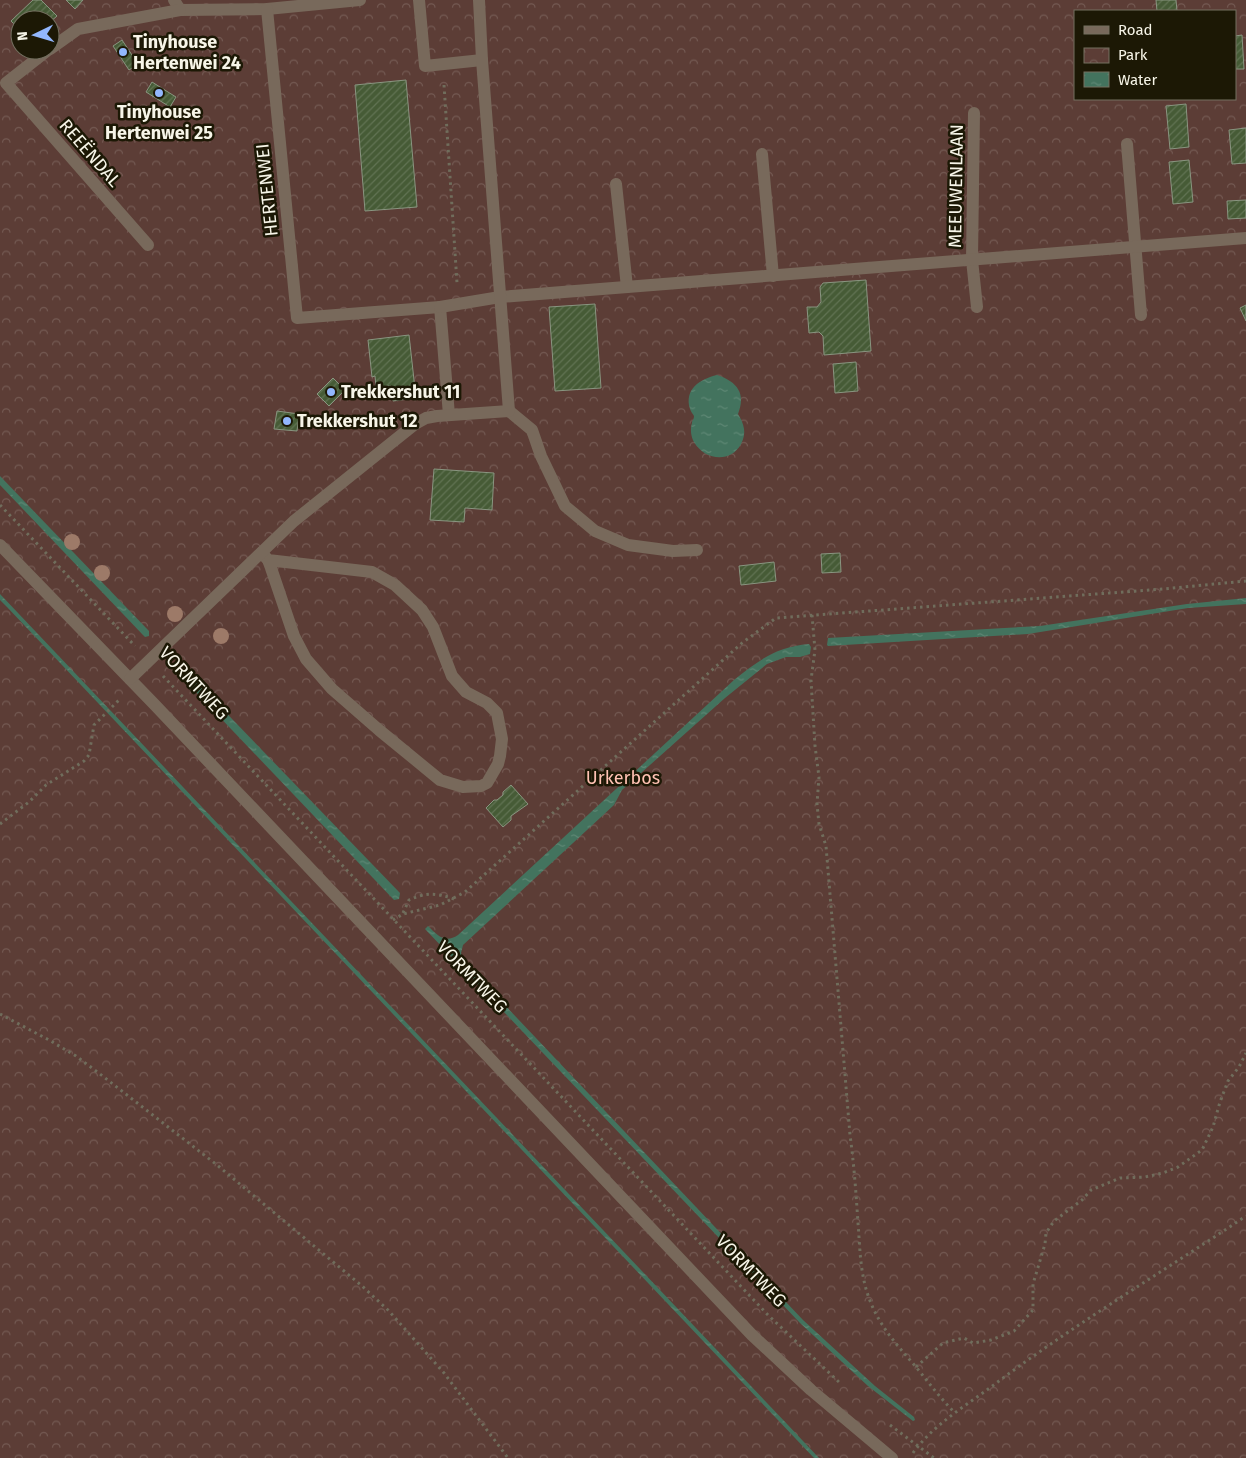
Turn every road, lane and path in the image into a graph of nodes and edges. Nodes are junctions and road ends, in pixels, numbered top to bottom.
1 (360, 0) edge
2 (419, 0) edge
3 (479, 0) edge
4 (177, 5) edge
5 (267, 9) junction
6 (160, 14) junction
7 (60, 41) edge
8 (33, 60) edge
9 (482, 60) junction
10 (442, 64) junction
11 (167, 72) dead end
12 (3, 81) edge
13 (974, 113) dead end
14 (1127, 144) dead end
15 (762, 154) dead end
16 (616, 184) dead end
17 (1241, 238) edge
18 (148, 245) dead end
19 (1135, 247) junction
20 (972, 260) junction
21 (773, 276) junction
22 (627, 287) junction
23 (500, 297) junction
24 (459, 304) junction
25 (440, 307) junction
26 (977, 308) dead end
27 (1140, 316) dead end
28 (510, 411) junction
29 (449, 416) junction
30 (0, 505) edge
31 (0, 545) edge
32 (697, 550) dead end
33 (265, 556) junction
34 (1246, 582) edge
35 (812, 615) junction
36 (148, 661) junction
37 (130, 680) junction
38 (116, 703) dead end
39 (0, 824) edge
40 (454, 899) junction
41 (403, 914) junction
42 (393, 920) junction
43 (390, 924) dead end
44 (0, 1014) edge
45 (1246, 1053) edge
46 (1246, 1216) edge
47 (916, 1367) junction
48 (845, 1387) dead end
49 (955, 1413) junction
50 (884, 1420) dead end
51 (918, 1446) junction
52 (914, 1451) dead end
53 (508, 1458) edge
54 (892, 1458) edge
55 (934, 1458) edge

1 - 5 street, REEËNDAL
2 - 10 street
3 - 9 street
4 - 5 street, REEËNDAL
4 - 6 street, REEËNDAL
5 - 25 street, HERTENWEI
6 - 7 street, REEËNDAL
6 - 11 path
8 - 12 street, REEËNDAL
9 - 10 street
9 - 23 street
10 - 24 path
12 - 18 street, REEËNDAL
13 - 20 street, MEEUWENLAAN
14 - 19 street
15 - 21 street
16 - 22 street
17 - 19 street
19 - 20 street
19 - 27 street
20 - 21 street
20 - 26 street, MEEUWENLAAN
21 - 22 street
22 - 23 street
23 - 24 street
23 - 28 street
24 - 25 street
25 - 29 street
28 - 29 street
28 - 32 street
29 - 33 street
30 - 36 path, VORMTWEG
31 - 37 street
33 - 33 street
33 - 36 street
34 - 35 path
35 - 40 path
35 - 47 path
36 - 37 street
36 - 42 path, VORMTWEG
37 - 54 street
38 - 39 path
40 - 41 path
40 - 41 path
41 - 42 path
42 - 43 path
42 - 48 path, VORMTWEG
44 - 53 path
45 - 47 path
46 - 49 path
47 - 49 path
49 - 51 path
50 - 51 path
51 - 52 path
51 - 55 path

